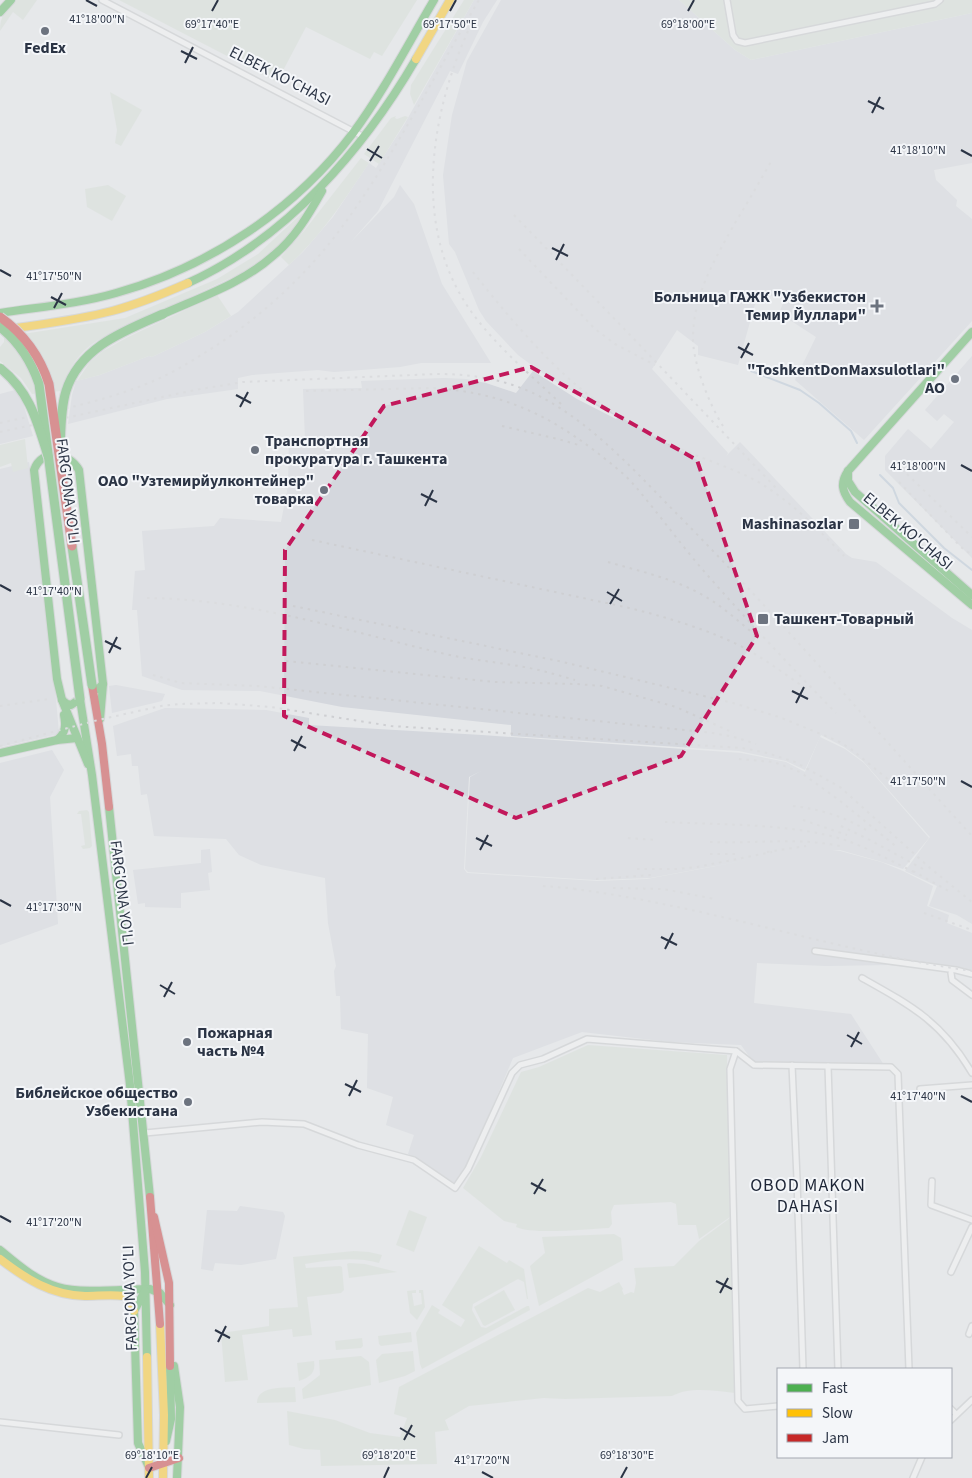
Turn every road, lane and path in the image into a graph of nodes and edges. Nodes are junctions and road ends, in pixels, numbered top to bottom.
1 (11, 0) edge
2 (102, 0) edge
3 (434, 0) edge
4 (450, 0) edge
5 (727, 0) edge
6 (940, 0) edge
7 (0, 12) edge
8 (354, 131) junction
9 (364, 137) junction
10 (330, 177) junction
11 (0, 315) edge
12 (0, 328) edge
13 (972, 332) edge
14 (0, 368) edge
15 (60, 453) junction
16 (48, 456) junction
17 (848, 471) junction
18 (972, 595) edge
19 (972, 605) edge
20 (103, 684) junction
21 (92, 686) junction
22 (80, 698) junction
23 (62, 700) junction
24 (68, 724) junction
25 (99, 727) junction
26 (77, 738) junction
27 (57, 740) junction
28 (0, 753) edge
29 (92, 775) junction
30 (815, 951) dead end
31 (951, 973) dead end
32 (972, 974) edge
33 (862, 978) dead end
34 (972, 995) edge
35 (736, 1051) junction
36 (792, 1065) junction
37 (828, 1066) junction
38 (972, 1073) edge
39 (972, 1085) edge
40 (920, 1089) dead end
41 (145, 1133) junction
42 (932, 1181) dead end
43 (150, 1197) junction
44 (972, 1220) edge
45 (972, 1227) edge
46 (0, 1250) edge
47 (0, 1259) edge
48 (951, 1272) dead end
49 (146, 1288) junction
50 (158, 1292) junction
51 (170, 1305) junction
52 (134, 1311) junction
53 (972, 1326) edge
54 (969, 1334) dead end
55 (170, 1354) junction
56 (803, 1368) edge
57 (838, 1368) edge
58 (910, 1368) edge
59 (972, 1400) edge
60 (777, 1406) edge
61 (952, 1410) edge
62 (956, 1414) junction
63 (952, 1419) edge
64 (0, 1422) edge
65 (118, 1435) dead end
66 (164, 1450) junction
67 (922, 1458) edge
68 (178, 1463) junction
69 (164, 1464) junction
70 (149, 1468) junction
71 (150, 1478) edge
72 (155, 1478) edge
73 (163, 1478) edge
74 (177, 1478) edge
75 (184, 1478) edge
76 (913, 1478) edge

1 - 7 main road
2 - 8 street, ELBEK KO'CHASI
3 - 8 main road
4 - 9 main road
5 - 6 street
8 - 9 street, ELBEK KO'CHASI
8 - 11 main road
9 - 10 main road
10 - 12 main road
10 - 15 main road, bridge
11 - 15 main road, FARG'ONA YO'LI, bridge
12 - 16 main road, FARG'ONA YO'LI, bridge
13 - 17 main road
14 - 16 main road, bridge
15 - 21 main road, FARG'ONA YO'LI, bridge
16 - 22 main road, FARG'ONA YO'LI, bridge
17 - 18 main road, ELBEK KO'CHASI
17 - 19 main road, ELBEK KO'CHASI
20 - 21 main road
20 - 23 main road
20 - 25 main road
21 - 25 main road, FARG'ONA YO'LI
22 - 23 main road
22 - 24 main road
22 - 29 main road, FARG'ONA YO'LI
23 - 24 main road
24 - 26 main road
24 - 27 main road
25 - 41 main road, FARG'ONA YO'LI
26 - 27 main road
26 - 29 main road
27 - 28 main road
29 - 49 main road, FARG'ONA YO'LI
30 - 32 street
31 - 34 street
33 - 38 street
35 - 36 street
35 - 41 street
35 - 60 street
36 - 37 street
36 - 56 street
37 - 57 street
37 - 58 street
39 - 40 street
41 - 43 main road, FARG'ONA YO'LI
42 - 44 street
43 - 50 main road, FARG'ONA YO'LI
43 - 51 main road, FARG'ONA YO'LI
45 - 48 street
46 - 49 main road
47 - 52 main road
49 - 50 main road
49 - 52 main road
49 - 70 main road, FARG'ONA YO'LI
50 - 51 main road
50 - 66 main road, FARG'ONA YO'LI
51 - 55 main road, FARG'ONA YO'LI
52 - 70 main road
53 - 54 street
55 - 66 main road, FARG'ONA YO'LI
55 - 68 main road, FARG'ONA YO'LI
59 - 62 street
61 - 62 street
62 - 63 street
64 - 65 street
66 - 69 main road, FARG'ONA YO'LI
67 - 76 street
68 - 69 main road
68 - 74 main road, FARG'ONA YO'LI
68 - 75 main road
69 - 70 main road
69 - 73 main road, FARG'ONA YO'LI
70 - 71 main road, FARG'ONA YO'LI
70 - 72 main road

